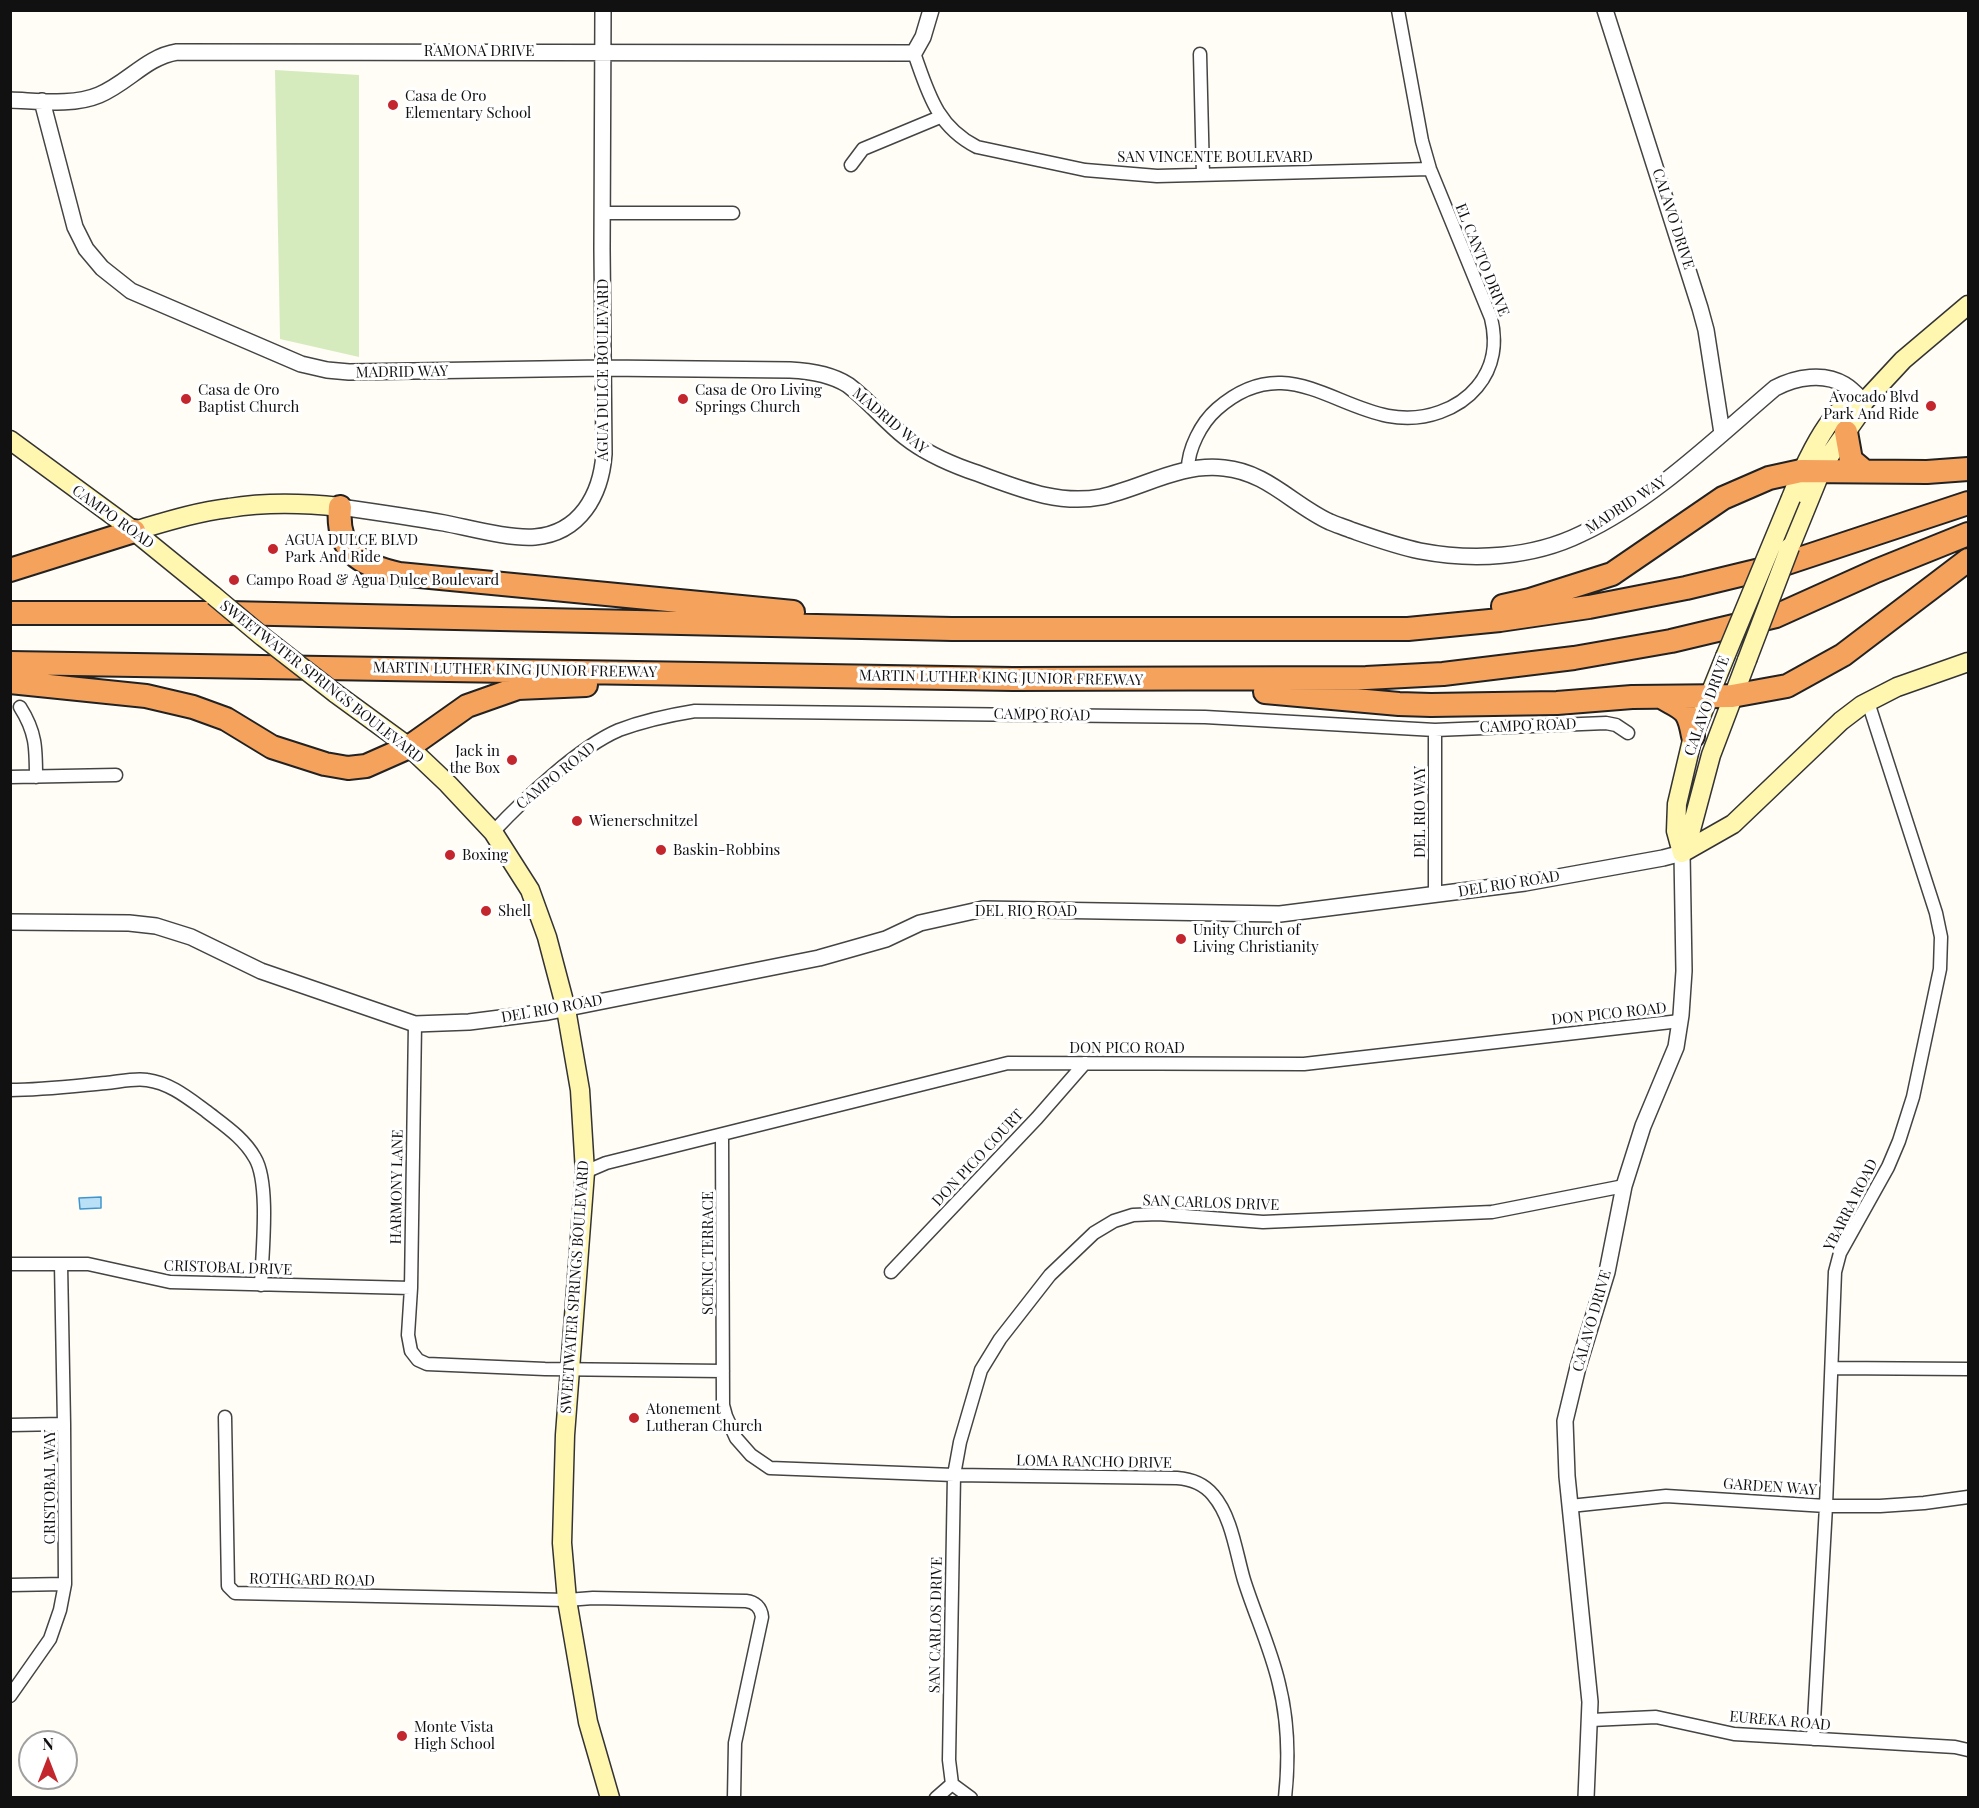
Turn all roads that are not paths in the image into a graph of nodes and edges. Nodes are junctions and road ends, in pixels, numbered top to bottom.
1 (603, 10) edge
2 (931, 10) edge
3 (1398, 10) edge
4 (1605, 10) edge
5 (603, 52) junction
6 (914, 53) junction
7 (1200, 54) dead end
8 (10, 100) edge
9 (42, 101) junction
10 (940, 117) junction
11 (851, 165) dead end
12 (1430, 169) junction
13 (1203, 175) junction
14 (602, 213) junction
15 (733, 213) dead end
16 (1968, 305) edge
17 (604, 369) junction
18 (1864, 402) junction
19 (1846, 432) junction
20 (1722, 433) junction
21 (10, 440) edge
22 (1188, 469) junction
23 (1968, 470) edge
24 (1811, 471) junction
25 (1864, 471) junction
26 (1799, 500) junction
27 (1968, 503) edge
28 (340, 507) junction
29 (134, 531) junction
30 (1968, 534) edge
31 (1968, 560) edge
32 (10, 570) edge
33 (214, 596) joint
34 (10, 613) edge
35 (952, 629) junction
36 (1408, 629) junction
37 (1968, 662) edge
38 (10, 663) edge
39 (892, 676) junction
40 (1180, 680) junction
41 (10, 682) edge
42 (1709, 696) junction
43 (1732, 696) junction
44 (1661, 697) junction
45 (1868, 702) junction
46 (20, 707) dead end
47 (1436, 730) junction
48 (1628, 733) dead end
49 (1693, 736) junction
50 (409, 747) junction
51 (116, 775) dead end
52 (10, 777) edge
53 (36, 777) junction
54 (493, 832) junction
55 (1682, 853) junction
56 (1436, 894) junction
57 (10, 922) edge
58 (566, 1009) junction
59 (1680, 1022) junction
60 (415, 1024) junction
61 (1085, 1063) junction
62 (10, 1090) edge
63 (722, 1135) junction
64 (585, 1172) junction
65 (1624, 1186) junction
66 (10, 1264) edge
67 (61, 1264) junction
68 (891, 1272) dead end
69 (261, 1285) junction
70 (411, 1288) junction
71 (1832, 1368) junction
72 (570, 1369) junction
73 (1968, 1369) edge
74 (723, 1371) junction
75 (225, 1417) dead end
76 (64, 1424) junction
77 (10, 1425) edge
78 (954, 1475) junction
79 (1968, 1497) edge
80 (1570, 1506) junction
81 (1826, 1506) junction
82 (10, 1584) edge
83 (65, 1584) junction
84 (567, 1600) junction
85 (10, 1696) edge
86 (1591, 1720) junction
87 (1813, 1739) junction
88 (1968, 1750) edge
89 (952, 1784) junction
90 (610, 1797) edge
91 (734, 1797) edge
92 (936, 1797) edge
93 (971, 1797) edge
94 (1286, 1797) edge
95 (1587, 1797) edge

1 - 5 street, AGUA DULCE BOULEVARD
2 - 6 street
3 - 12 street, EL CANTO DRIVE
4 - 20 street, CALAVO DRIVE
5 - 6 street, RAMONA DRIVE
5 - 9 street, RAMONA DRIVE
5 - 14 street, AGUA DULCE BOULEVARD
6 - 10 street, SAN VINCENTE BOULEVARD
7 - 13 street
8 - 9 street, RAMONA DRIVE
9 - 17 street, MADRID WAY
10 - 11 street
10 - 13 street, SAN VINCENTE BOULEVARD
12 - 13 street, SAN VINCENTE BOULEVARD
12 - 22 street, EL CANTO DRIVE
14 - 15 street
14 - 17 street, AGUA DULCE BOULEVARD
16 - 18 main road
17 - 22 street, MADRID WAY
17 - 28 street, AGUA DULCE BOULEVARD
18 - 19 main road
18 - 20 street, MADRID WAY
18 - 24 main road
19 - 24 main road
19 - 25 highway
20 - 22 street, MADRID WAY
21 - 29 main road, CAMPO ROAD
23 - 25 highway
24 - 25 highway
24 - 26 main road
24 - 36 highway
26 - 42 main road, CALAVO DRIVE, bridge
26 - 43 main road, CALAVO DRIVE, bridge
27 - 36 highway
28 - 29 main road, AGUA DULCE BOULEVARD
28 - 35 highway
29 - 32 highway
29 - 33 main road, CAMPO ROAD
30 - 40 highway, MARTIN LUTHER KING JUNIOR FREEWAY
31 - 43 highway
33 - 50 main road, SWEETWATER SPRINGS BOULEVARD, bridge
34 - 35 highway
35 - 36 highway
37 - 45 main road, DEL RIO ROAD
38 - 39 highway, MARTIN LUTHER KING JUNIOR FREEWAY
39 - 40 highway, MARTIN LUTHER KING JUNIOR FREEWAY
39 - 50 highway
40 - 44 highway
41 - 50 highway
42 - 43 highway
42 - 44 highway
42 - 49 main road, CALAVO DRIVE
43 - 55 main road, CALAVO DRIVE
44 - 49 highway
45 - 55 main road, DEL RIO ROAD
45 - 71 street, YBARRA ROAD
46 - 53 street
47 - 48 street, CAMPO ROAD
47 - 54 street, CAMPO ROAD
47 - 56 street, DEL RIO WAY
49 - 55 main road, CALAVO DRIVE
50 - 54 main road, SWEETWATER SPRINGS BOULEVARD
51 - 53 street
52 - 53 street
54 - 58 main road, SWEETWATER SPRINGS BOULEVARD
55 - 56 street, DEL RIO ROAD
55 - 59 street, CALAVO DRIVE
56 - 58 street, DEL RIO ROAD
57 - 60 street, DEL RIO ROAD
58 - 60 street, DEL RIO ROAD
58 - 64 main road, SWEETWATER SPRINGS BOULEVARD
59 - 61 street, DON PICO ROAD
59 - 65 street, CALAVO DRIVE
60 - 70 street, HARMONY LANE
61 - 63 street, DON PICO ROAD
61 - 68 street, DON PICO COURT
62 - 69 street
63 - 64 street, DON PICO ROAD
63 - 74 street, SCENIC TERRACE
64 - 72 main road, SWEETWATER SPRINGS BOULEVARD
65 - 78 street, SAN CARLOS DRIVE
65 - 80 street, CALAVO DRIVE
66 - 67 street, CRISTOBAL DRIVE
67 - 69 street, CRISTOBAL DRIVE
67 - 76 street, CRISTOBAL WAY
69 - 70 street, CRISTOBAL DRIVE
70 - 72 street, HARMONY LANE
71 - 73 street
71 - 81 street, YBARRA ROAD
72 - 74 street
72 - 84 main road, SWEETWATER SPRINGS BOULEVARD
74 - 78 street, LOMA RANCHO DRIVE
75 - 84 street, ROTHGARD ROAD
76 - 77 street
76 - 83 street, CRISTOBAL WAY
78 - 89 street, SAN CARLOS DRIVE
78 - 94 street, LOMA RANCHO DRIVE
79 - 81 street, GARDEN WAY
80 - 81 street, GARDEN WAY
80 - 86 street, CALAVO DRIVE
81 - 87 street, YBARRA ROAD
82 - 83 street
83 - 85 street, CRISTOBAL WAY
84 - 90 main road, SWEETWATER SPRINGS BOULEVARD
84 - 91 street, ROTHGARD ROAD
86 - 87 street, EUREKA ROAD
86 - 95 street, CALAVO DRIVE
87 - 88 street, EUREKA ROAD
89 - 92 street
89 - 93 street

